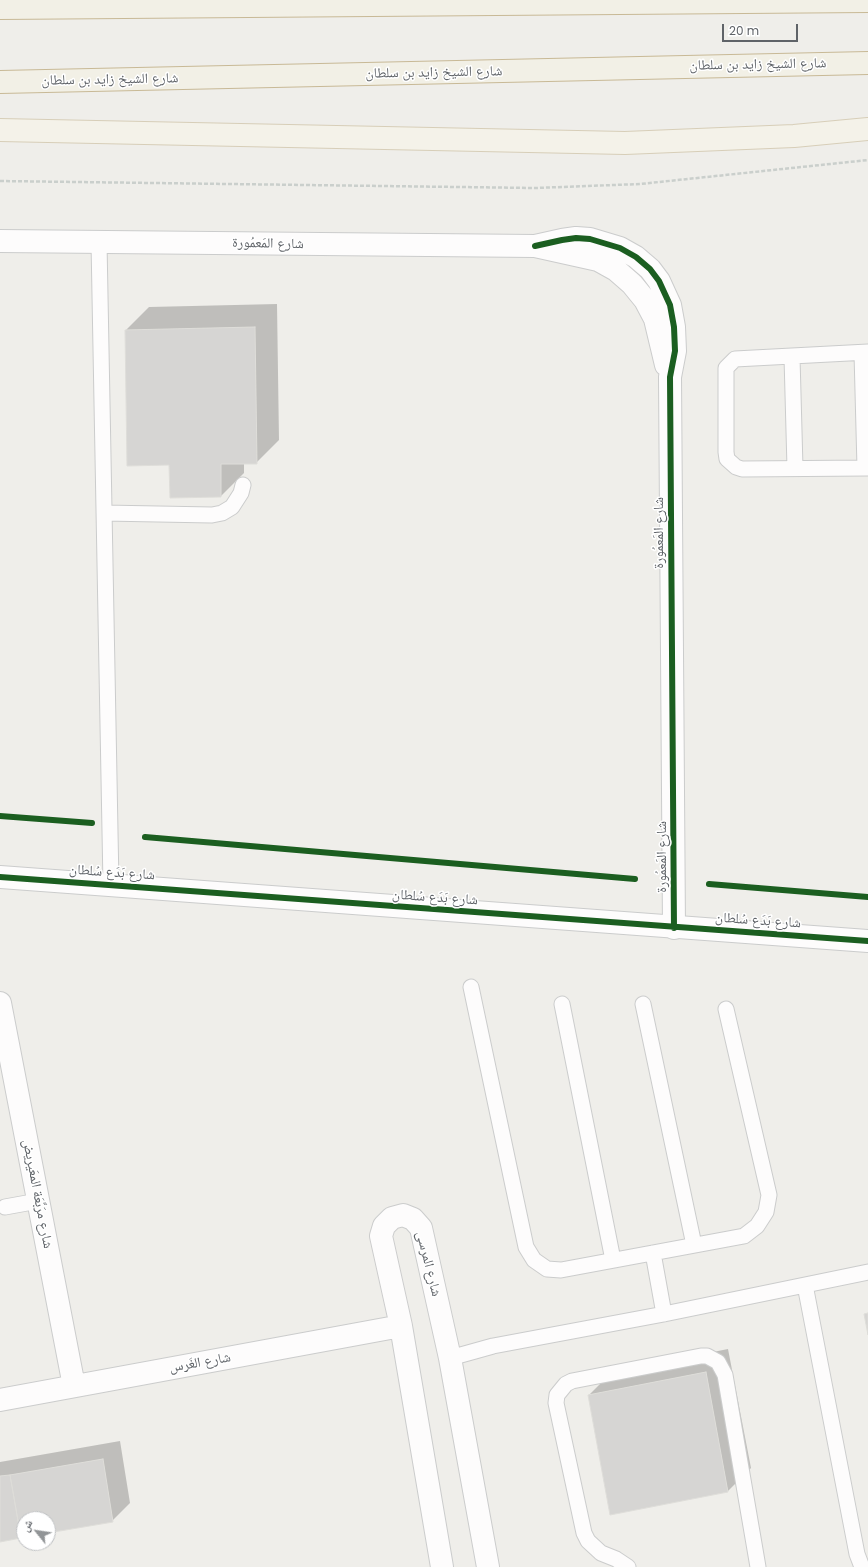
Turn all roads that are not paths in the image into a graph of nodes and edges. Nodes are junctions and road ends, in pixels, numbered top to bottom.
1 (868, 1) edge
2 (0, 8) edge
3 (868, 63) edge
4 (0, 82) edge
5 (868, 129) edge
6 (0, 130) edge
7 (0, 242) edge
8 (99, 242) junction
9 (865, 352) edge
10 (792, 357) junction
11 (795, 468) junction
12 (867, 468) edge
13 (243, 485) dead end
14 (104, 513) junction
15 (0, 877) edge
16 (111, 885) junction
17 (674, 928) junction
18 (868, 941) edge
19 (471, 987) dead end
20 (0, 1003) edge
21 (562, 1004) dead end
22 (643, 1004) dead end
23 (726, 1009) dead end
24 (38, 1201) junction
25 (5, 1207) dead end
26 (694, 1245) junction
27 (653, 1253) junction
28 (613, 1260) junction
29 (868, 1272) edge
30 (805, 1285) junction
31 (664, 1314) junction
32 (401, 1326) junction
33 (450, 1358) junction
34 (74, 1386) junction
35 (0, 1400) edge
36 (442, 1567) edge
37 (488, 1567) edge
38 (628, 1567) edge
39 (758, 1567) edge
40 (862, 1567) edge

1 - 2 highway
3 - 4 highway, شارع الشيخ زايد بن سلطان
5 - 6 main road
7 - 8 street, شارع المَعمُورة
8 - 14 lane
8 - 17 street, شارع المَعمُورة
9 - 10 lane
9 - 12 lane
10 - 11 lane
10 - 11 lane
11 - 12 lane
13 - 14 lane
14 - 16 lane
15 - 16 street, شارع بَدَع سُلطان
16 - 17 street, شارع بَدَع سُلطان
17 - 18 street, شارع بَدَع سُلطان
19 - 28 lane
20 - 24 street, شارع مرَبَّعَة المعَيريض
21 - 28 lane
22 - 26 lane
23 - 26 lane
24 - 25 lane
24 - 34 street, شارع مرَبَّعَة المعَيريض
26 - 27 lane
27 - 28 lane
27 - 31 lane
29 - 30 lane
30 - 31 lane
30 - 40 lane
31 - 33 lane
32 - 33 street, شارع المرسى
32 - 34 street, شارع الغَرس
32 - 36 street, شارع المرسى
33 - 37 street, شارع المرسى
34 - 35 street, شارع الغَرس
38 - 39 lane

